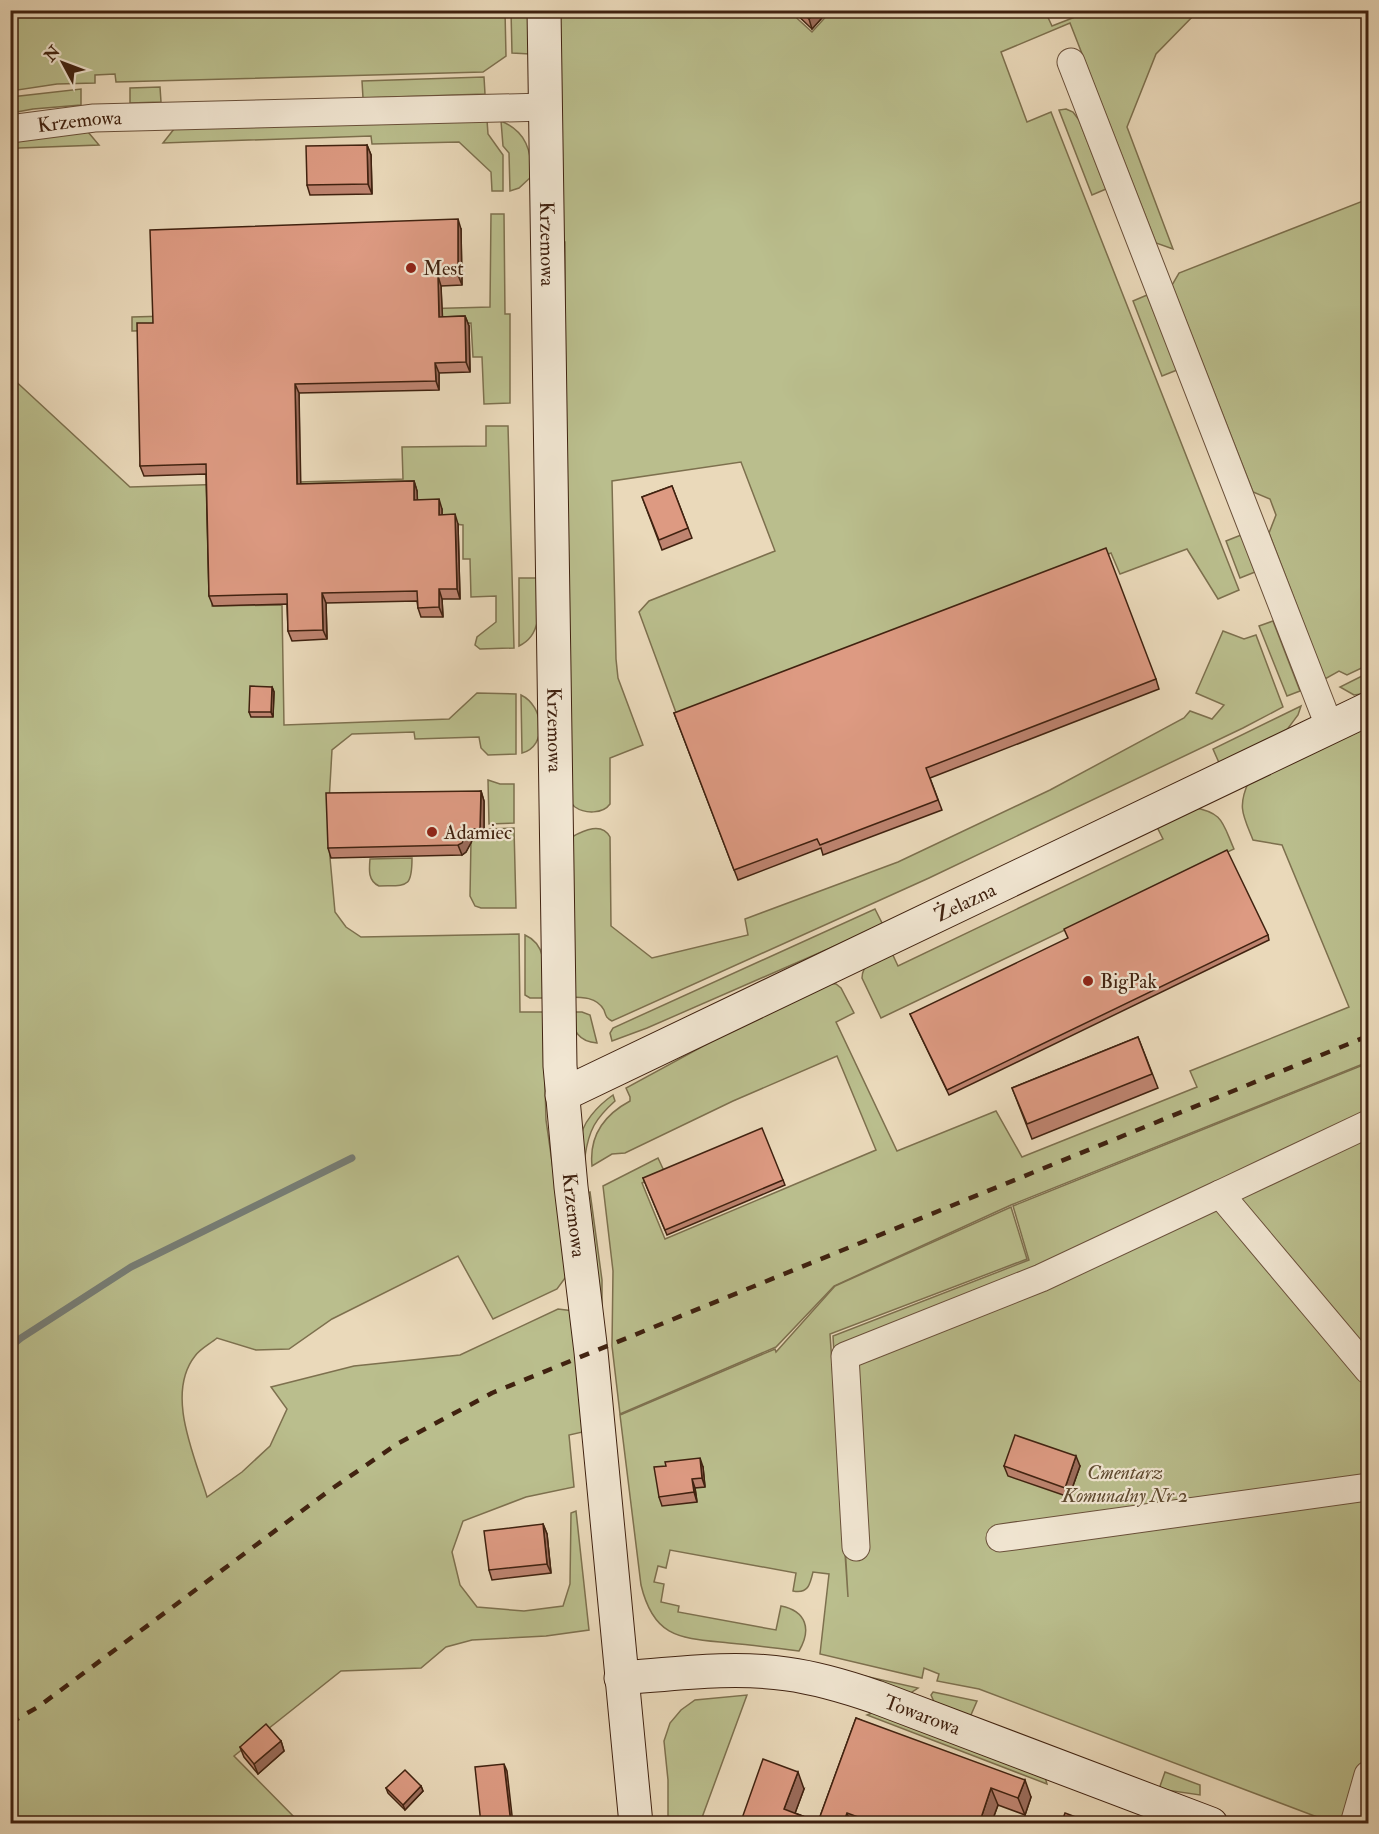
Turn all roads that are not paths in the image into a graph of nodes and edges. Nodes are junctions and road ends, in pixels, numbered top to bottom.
1 (544, 10) edge
2 (1071, 62) dead end
3 (545, 107) junction
4 (10, 129) edge
5 (1368, 709) edge
6 (1330, 728) junction
7 (562, 1095) junction
8 (1368, 1124) edge
9 (1220, 1194) junction
10 (1368, 1370) edge
11 (1368, 1487) edge
12 (1000, 1538) dead end
13 (856, 1547) dead end
14 (621, 1678) junction
15 (1368, 1776) edge
16 (636, 1824) edge
17 (1211, 1824) edge
18 (1354, 1824) edge

1 - 3 street, Krzemowa
2 - 6 street
3 - 4 street, Krzemowa
3 - 7 street, Krzemowa
5 - 6 street, Żelazna
6 - 7 street, Żelazna
7 - 14 street, Krzemowa
8 - 9 street
9 - 10 street
9 - 13 street
11 - 12 street
14 - 16 street
14 - 17 street, Towarowa
15 - 18 street

